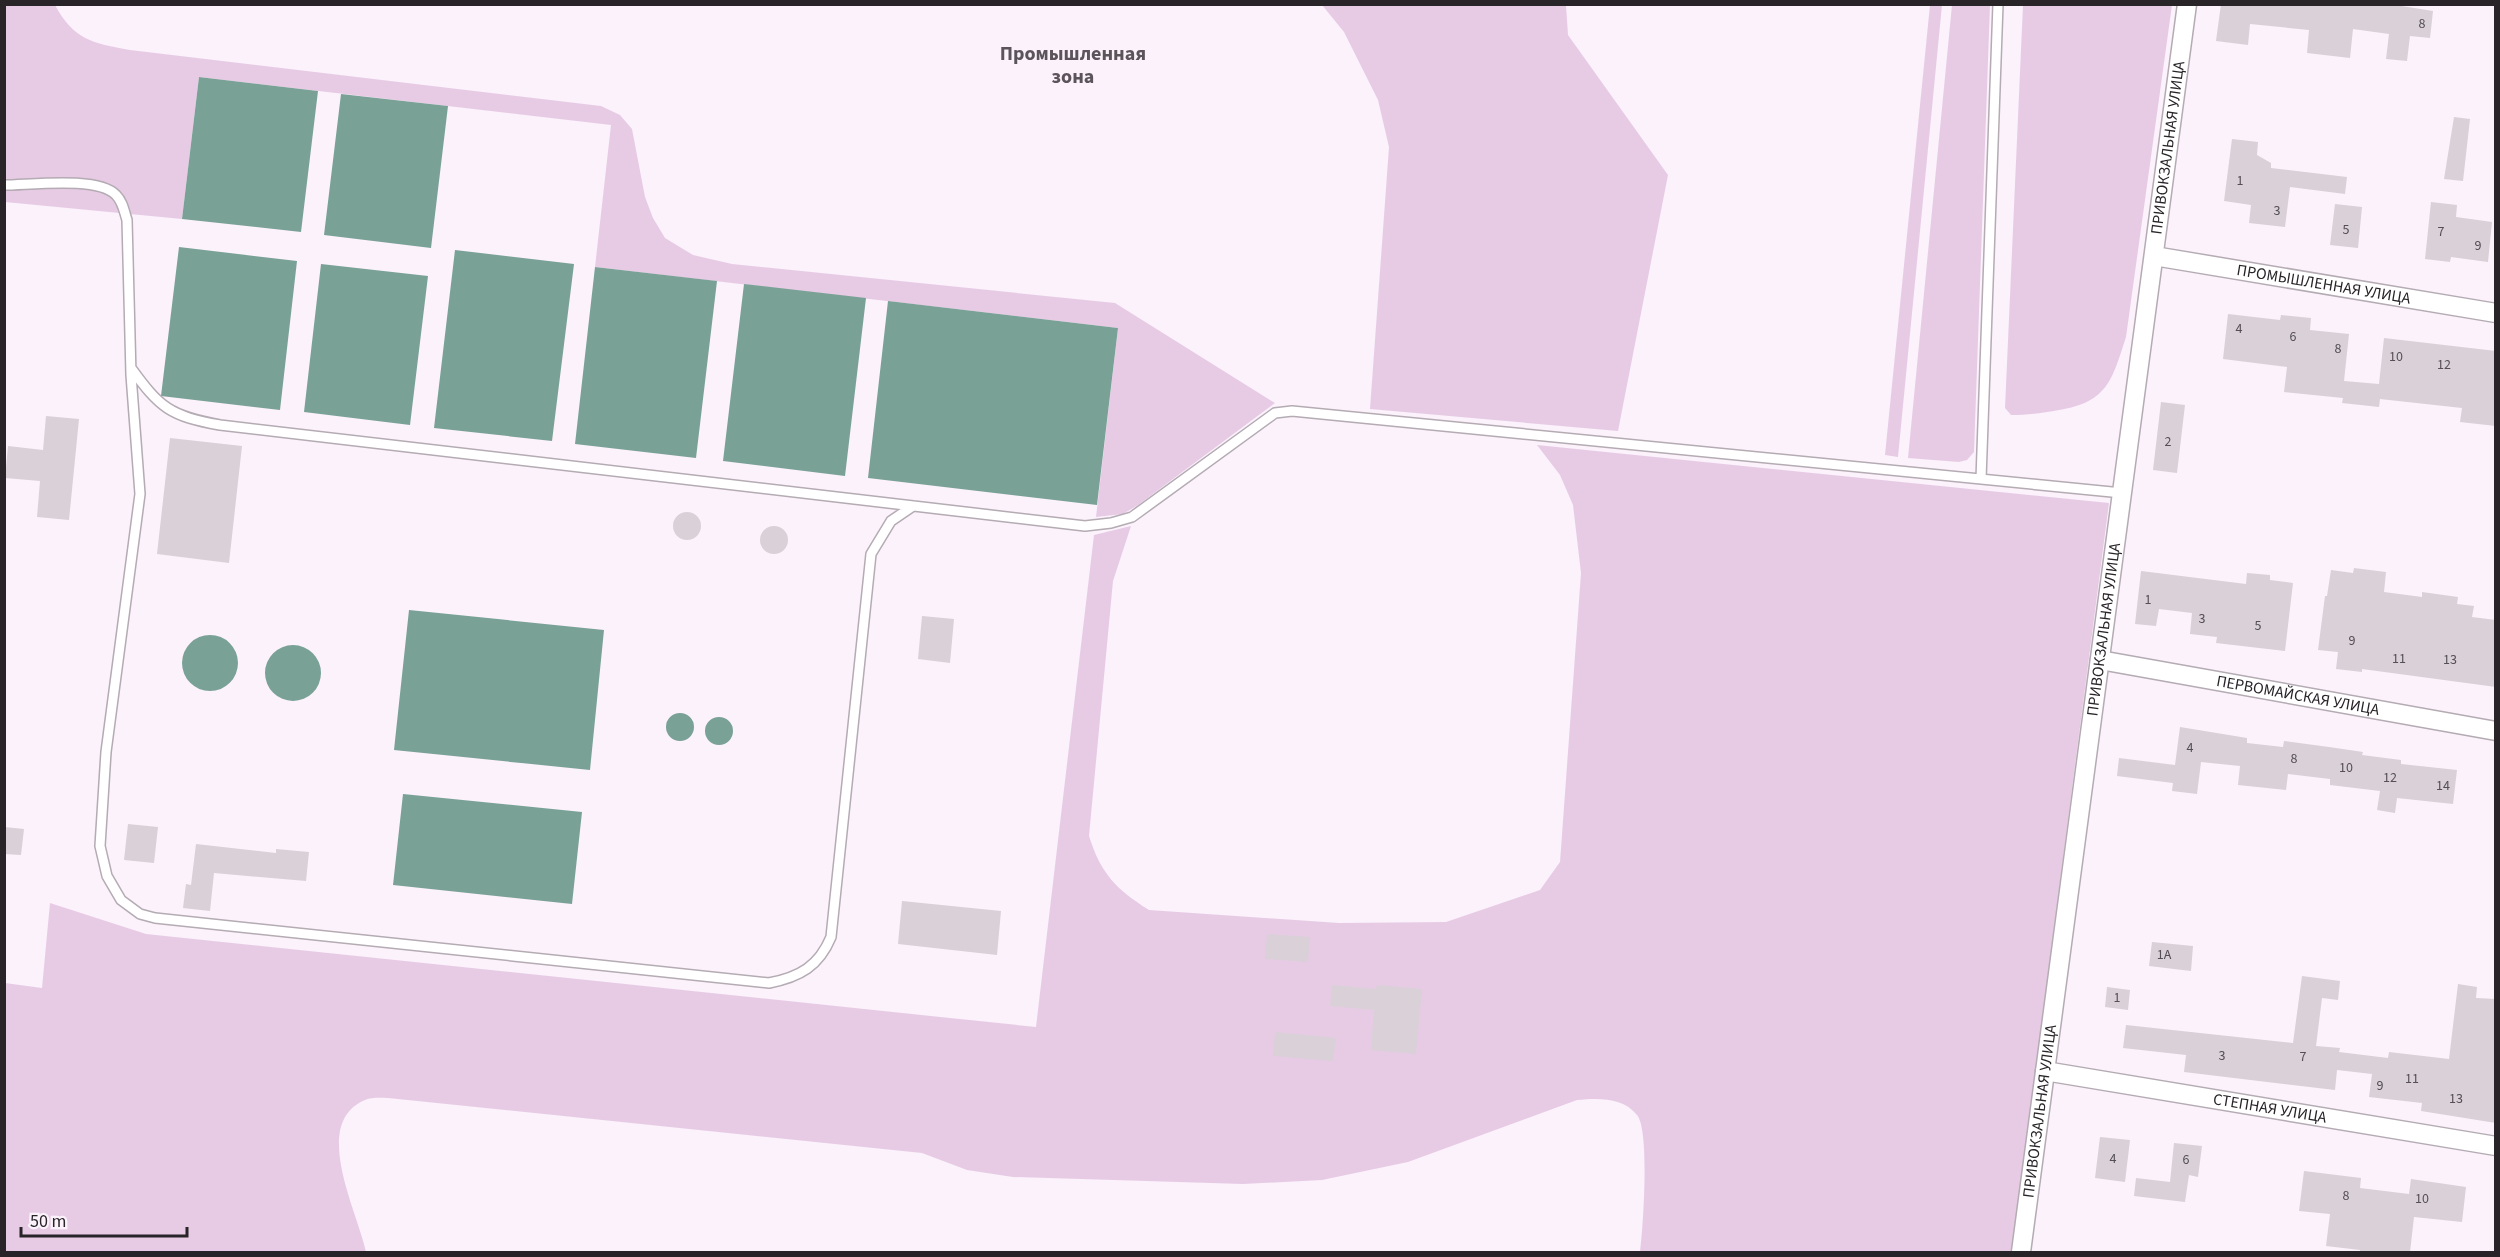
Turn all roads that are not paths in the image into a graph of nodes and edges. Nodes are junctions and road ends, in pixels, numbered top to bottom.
1 (1998, 4) edge
2 (2187, 4) edge
3 (4, 185) edge
4 (2154, 256) junction
5 (2496, 314) edge
6 (131, 368) junction
7 (1981, 479) junction
8 (2122, 493) junction
9 (913, 506) junction
10 (2100, 660) junction
11 (2496, 731) edge
12 (2045, 1071) junction
13 (2496, 1146) edge
14 (2021, 1252) edge

1 - 7 lane
2 - 4 street, ПРИВОКЗАЛЬНАЯ УЛИЦА
3 - 6 lane
4 - 5 street, ПРОМЫШЛЕННАЯ УЛИЦА
4 - 8 street, ПРИВОКЗАЛЬНАЯ УЛИЦА
6 - 9 lane
6 - 9 lane
7 - 8 lane
7 - 9 lane
8 - 10 street, ПРИВОКЗАЛЬНАЯ УЛИЦА
10 - 11 street, ПЕРВОМАЙСКАЯ УЛИЦА
10 - 12 street, ПРИВОКЗАЛЬНАЯ УЛИЦА
12 - 13 street, СТЕПНАЯ УЛИЦА
12 - 14 street, ПРИВОКЗАЛЬНАЯ УЛИЦА

